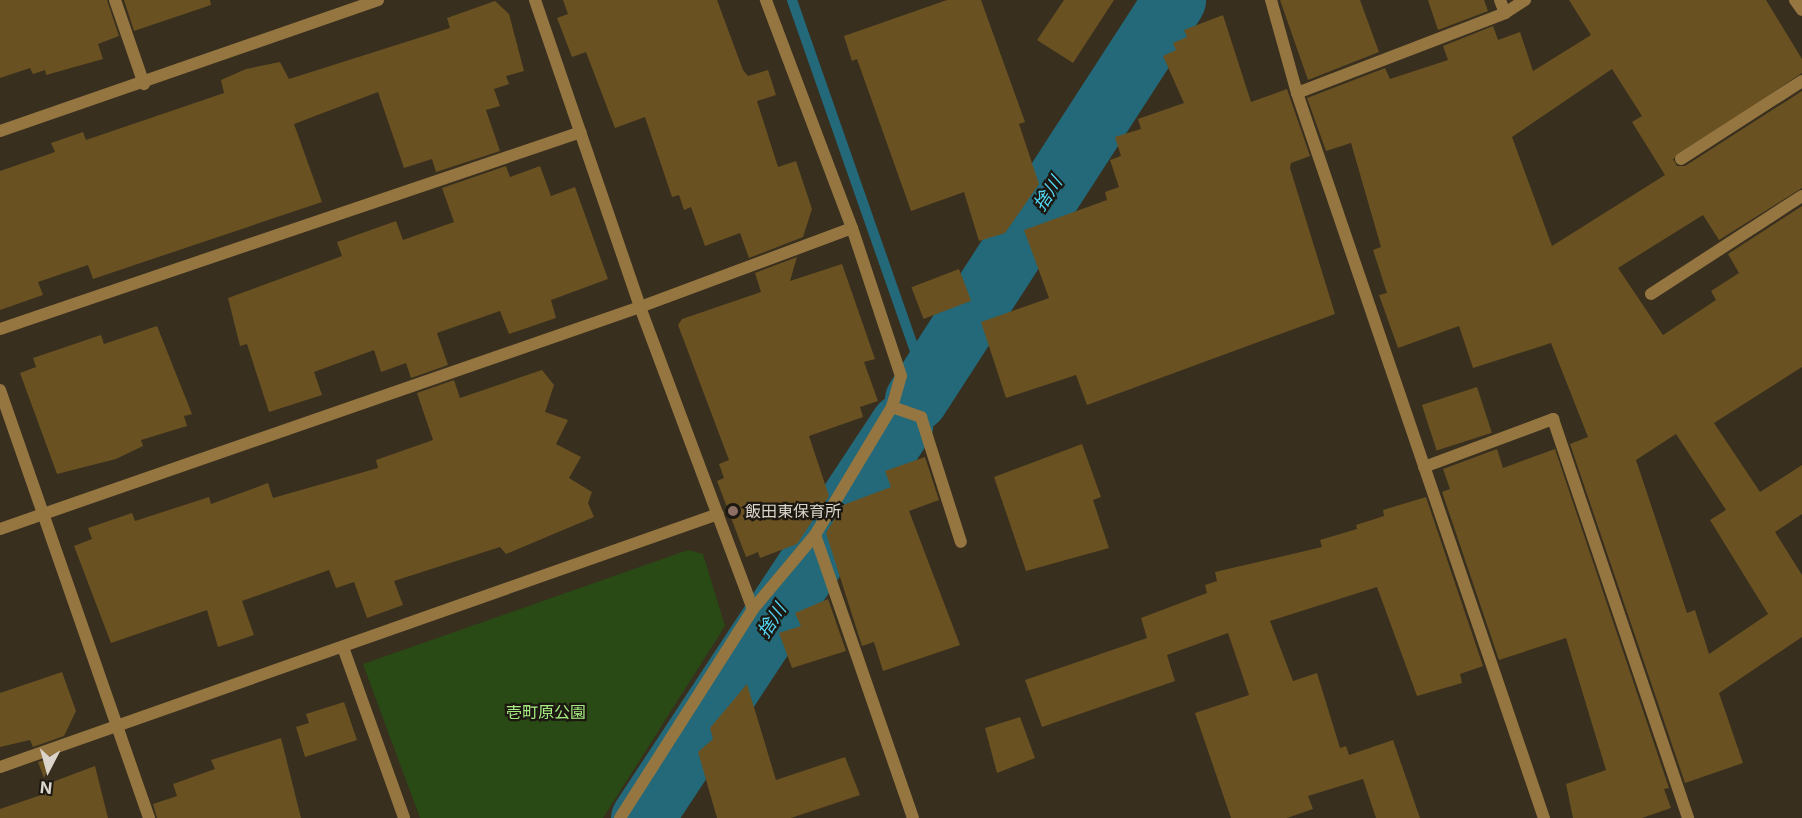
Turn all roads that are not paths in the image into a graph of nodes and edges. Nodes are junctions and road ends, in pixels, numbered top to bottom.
1 (115, 0) edge
2 (378, 0) edge
3 (535, 0) edge
4 (765, 0) edge
5 (1270, 0) edge
6 (1500, 0) edge
7 (1525, 0) edge
8 (1796, 0) edge
9 (1802, 10) edge
10 (1505, 13) junction
11 (1802, 81) edge
12 (144, 84) junction
13 (1297, 93) junction
14 (0, 130) edge
15 (581, 132) junction
16 (1681, 159) dead end
17 (1802, 196) edge
18 (852, 228) junction
19 (1651, 294) dead end
20 (640, 307) junction
21 (0, 328) edge
22 (0, 390) edge
23 (892, 407) junction
24 (1424, 467) junction
25 (43, 513) junction
26 (718, 514) junction
27 (0, 529) edge
28 (815, 535) junction
29 (961, 542) dead end
30 (753, 609) junction
31 (345, 650) junction
32 (117, 727) junction
33 (0, 767) edge
34 (149, 818) edge
35 (404, 818) edge
36 (620, 818) edge
37 (913, 818) edge
38 (1544, 818) edge
39 (1688, 818) edge

1 - 12 street
2 - 12 street
3 - 15 street
4 - 18 street
5 - 13 street
6 - 10 street
7 - 10 street
8 - 9 street
10 - 13 street
11 - 16 street
12 - 14 street
13 - 24 street
15 - 20 street
15 - 21 street
17 - 19 street
18 - 20 street
18 - 23 street
20 - 25 street
20 - 26 street
22 - 25 street
23 - 28 street
23 - 29 street
24 - 38 street
24 - 39 street
25 - 27 street
25 - 32 street
26 - 30 street
26 - 31 street
28 - 30 street
28 - 37 street
30 - 36 street
31 - 32 street
31 - 35 street
32 - 33 street
32 - 34 street

